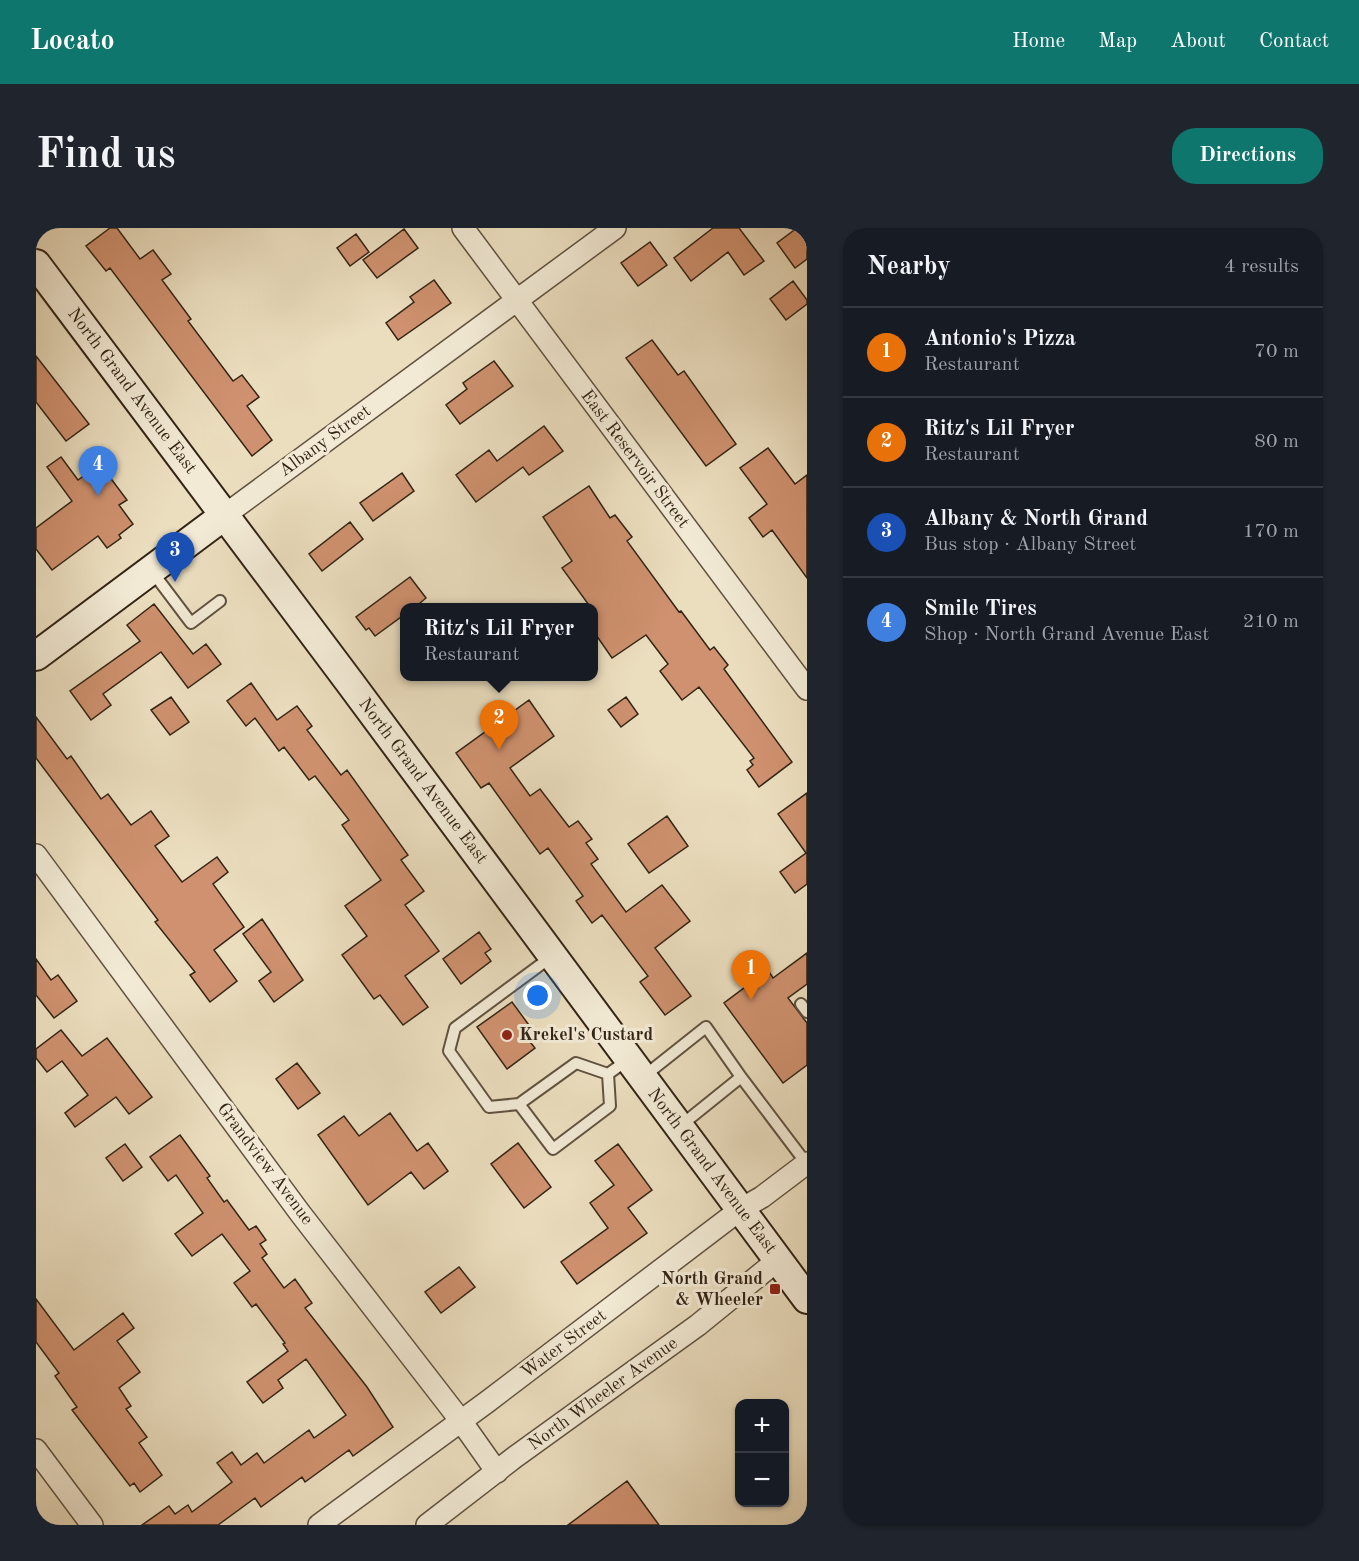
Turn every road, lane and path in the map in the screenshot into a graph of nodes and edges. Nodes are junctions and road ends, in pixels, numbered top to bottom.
1 (462, 228) edge
2 (615, 228) edge
3 (36, 264) edge
4 (516, 301) junction
5 (225, 515) junction
6 (151, 570) junction
7 (220, 601) dead end
8 (36, 656) edge
9 (807, 689) edge
10 (36, 855) edge
11 (552, 956) junction
12 (627, 1070) junction
13 (741, 1077) junction
14 (519, 1104) junction
15 (679, 1127) junction
16 (807, 1163) edge
17 (741, 1209) junction
18 (778, 1260) junction
19 (807, 1299) edge
20 (461, 1421) junction
21 (36, 1450) edge
22 (497, 1472) junction
23 (92, 1525) edge
24 (319, 1525) edge
25 (427, 1525) edge

1 - 4 street, East Reservoir Street
2 - 4 street, Albany Street
3 - 5 street, North Grand Avenue East
4 - 5 street, Albany Street
4 - 9 street, East Reservoir Street
5 - 6 street, Albany Street
5 - 11 street, North Grand Avenue East
6 - 7 lane
6 - 8 street, Albany Street
10 - 20 street, Grandview Avenue
11 - 12 street, North Grand Avenue East
11 - 14 lane
12 - 13 lane
12 - 14 lane
12 - 14 lane
12 - 15 street, North Grand Avenue East
13 - 15 lane
13 - 16 lane
15 - 17 street, North Grand Avenue East
16 - 17 street, Water Street
17 - 18 street, North Grand Avenue East
17 - 20 street, Water Street
18 - 19 street, North Grand Avenue East
18 - 22 street, North Wheeler Avenue
20 - 22 street, Grandview Avenue
20 - 24 street, Water Street
21 - 23 street
22 - 25 street, North Wheeler Avenue

